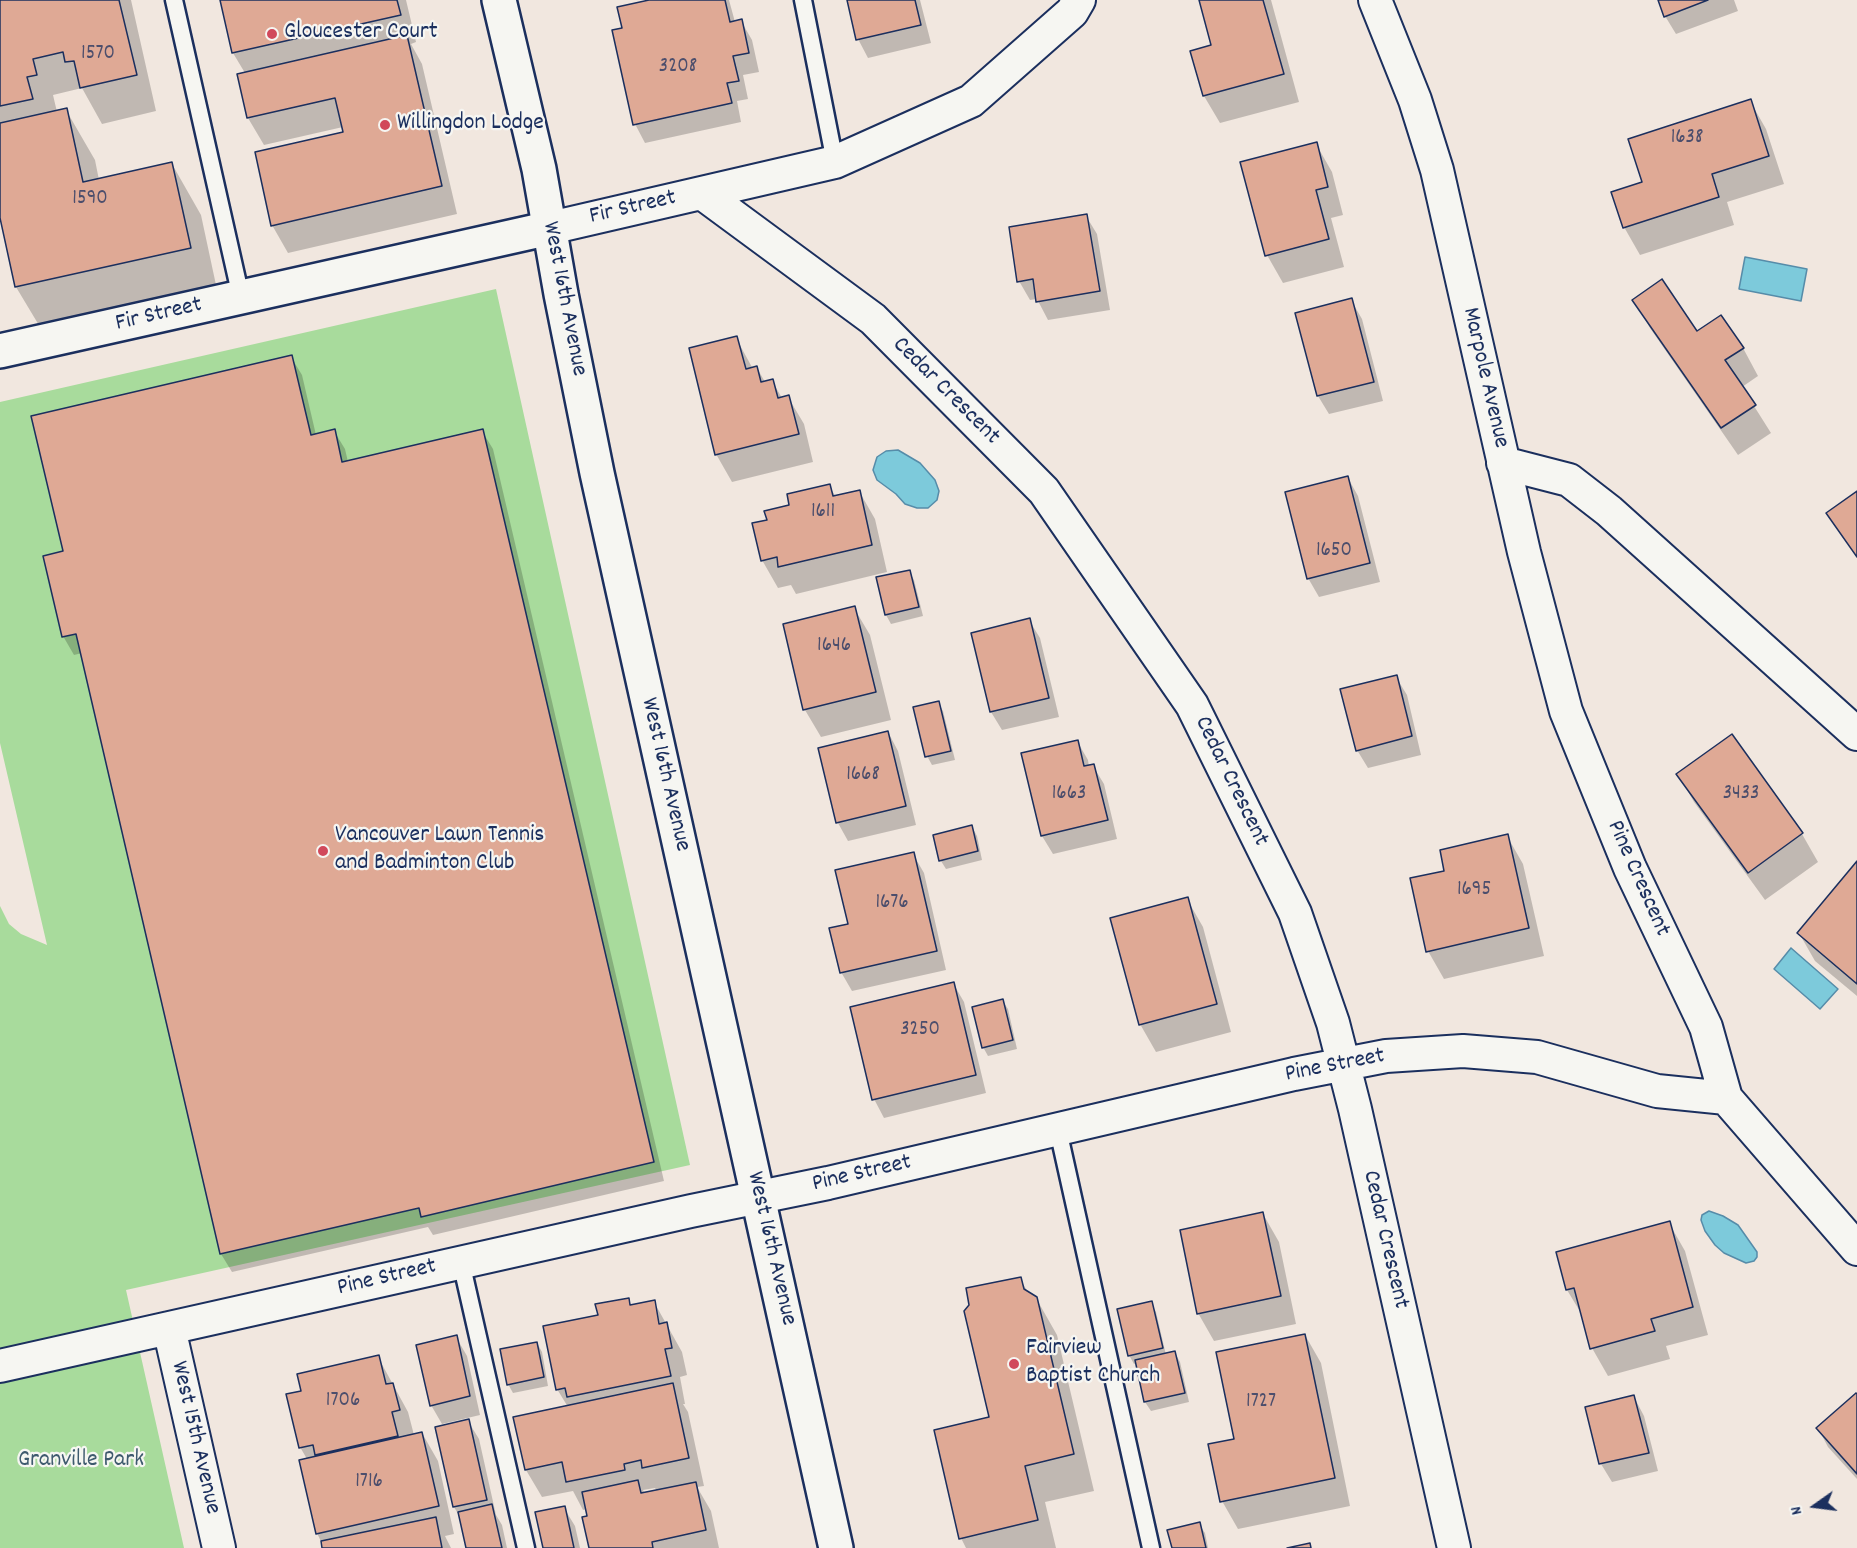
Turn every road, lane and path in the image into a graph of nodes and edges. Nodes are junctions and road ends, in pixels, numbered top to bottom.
1 (174, 0) edge
2 (499, 0) edge
3 (802, 0) edge
4 (1079, 0) edge
5 (1375, 0) edge
6 (835, 162) junction
7 (702, 193) junction
8 (549, 228) junction
9 (242, 297) junction
10 (0, 351) edge
11 (1503, 463) junction
12 (1857, 734) edge
13 (1344, 1064) junction
14 (1725, 1098) junction
15 (1058, 1130) junction
16 (758, 1196) junction
17 (1857, 1249) edge
18 (461, 1262) junction
19 (169, 1328) junction
20 (0, 1366) edge
21 (219, 1548) edge
22 (526, 1548) edge
23 (836, 1548) edge
24 (1150, 1548) edge
25 (1454, 1548) edge

1 - 9 lane
2 - 8 main road, West 16th Avenue
3 - 6 lane
4 - 6 street, Fir Street
5 - 11 street, Marpole Avenue
6 - 7 street, Fir Street
7 - 8 street, Fir Street
7 - 13 street, Cedar Crescent
8 - 9 main road, Fir Street
8 - 16 main road, West 16th Avenue
9 - 10 main road, Fir Street
11 - 12 street, Marpole Avenue
11 - 14 street, Pine Crescent
13 - 14 street, Pine Street
13 - 15 street, Pine Street
13 - 25 street, Cedar Crescent
14 - 17 street, Pine Crescent
15 - 16 street, Pine Street
15 - 24 lane
16 - 18 street, Pine Street
16 - 23 main road, West 16th Avenue
18 - 19 street, Pine Street
18 - 22 lane
19 - 20 street, Pine Street
19 - 21 street, West 15th Avenue

